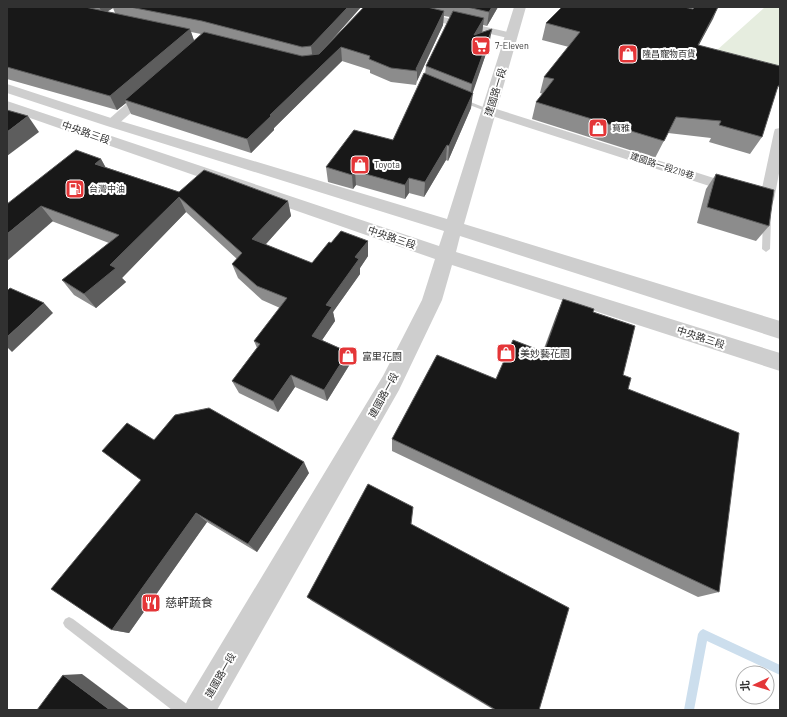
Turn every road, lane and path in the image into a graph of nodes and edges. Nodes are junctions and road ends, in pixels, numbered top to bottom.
1 (387, 7) edge
2 (520, 7) edge
3 (512, 36) junction
4 (154, 87) edge
5 (7, 88) edge
6 (455, 98) edge
7 (7, 105) edge
8 (490, 111) junction
9 (112, 123) junction
10 (780, 132) edge
11 (767, 200) junction
12 (453, 227) junction
13 (766, 249) dead end
14 (446, 256) junction
15 (780, 330) edge
16 (780, 362) edge
17 (69, 623) dead end
18 (183, 710) edge
19 (199, 710) edge

1 - 3 street
2 - 3 street, 建國路一段
3 - 8 street, 建國路一段
4 - 9 street
5 - 9 street, 中央路三段
6 - 8 lane
7 - 14 street, 中央路三段
8 - 11 street, 建國路一段219巷
8 - 12 street, 建國路一段
9 - 12 street, 中央路三段
10 - 11 street
11 - 13 lane
12 - 14 street, 建國路一段
12 - 15 street, 中央路三段
14 - 16 street, 中央路三段
14 - 19 street, 建國路一段
17 - 18 lane

